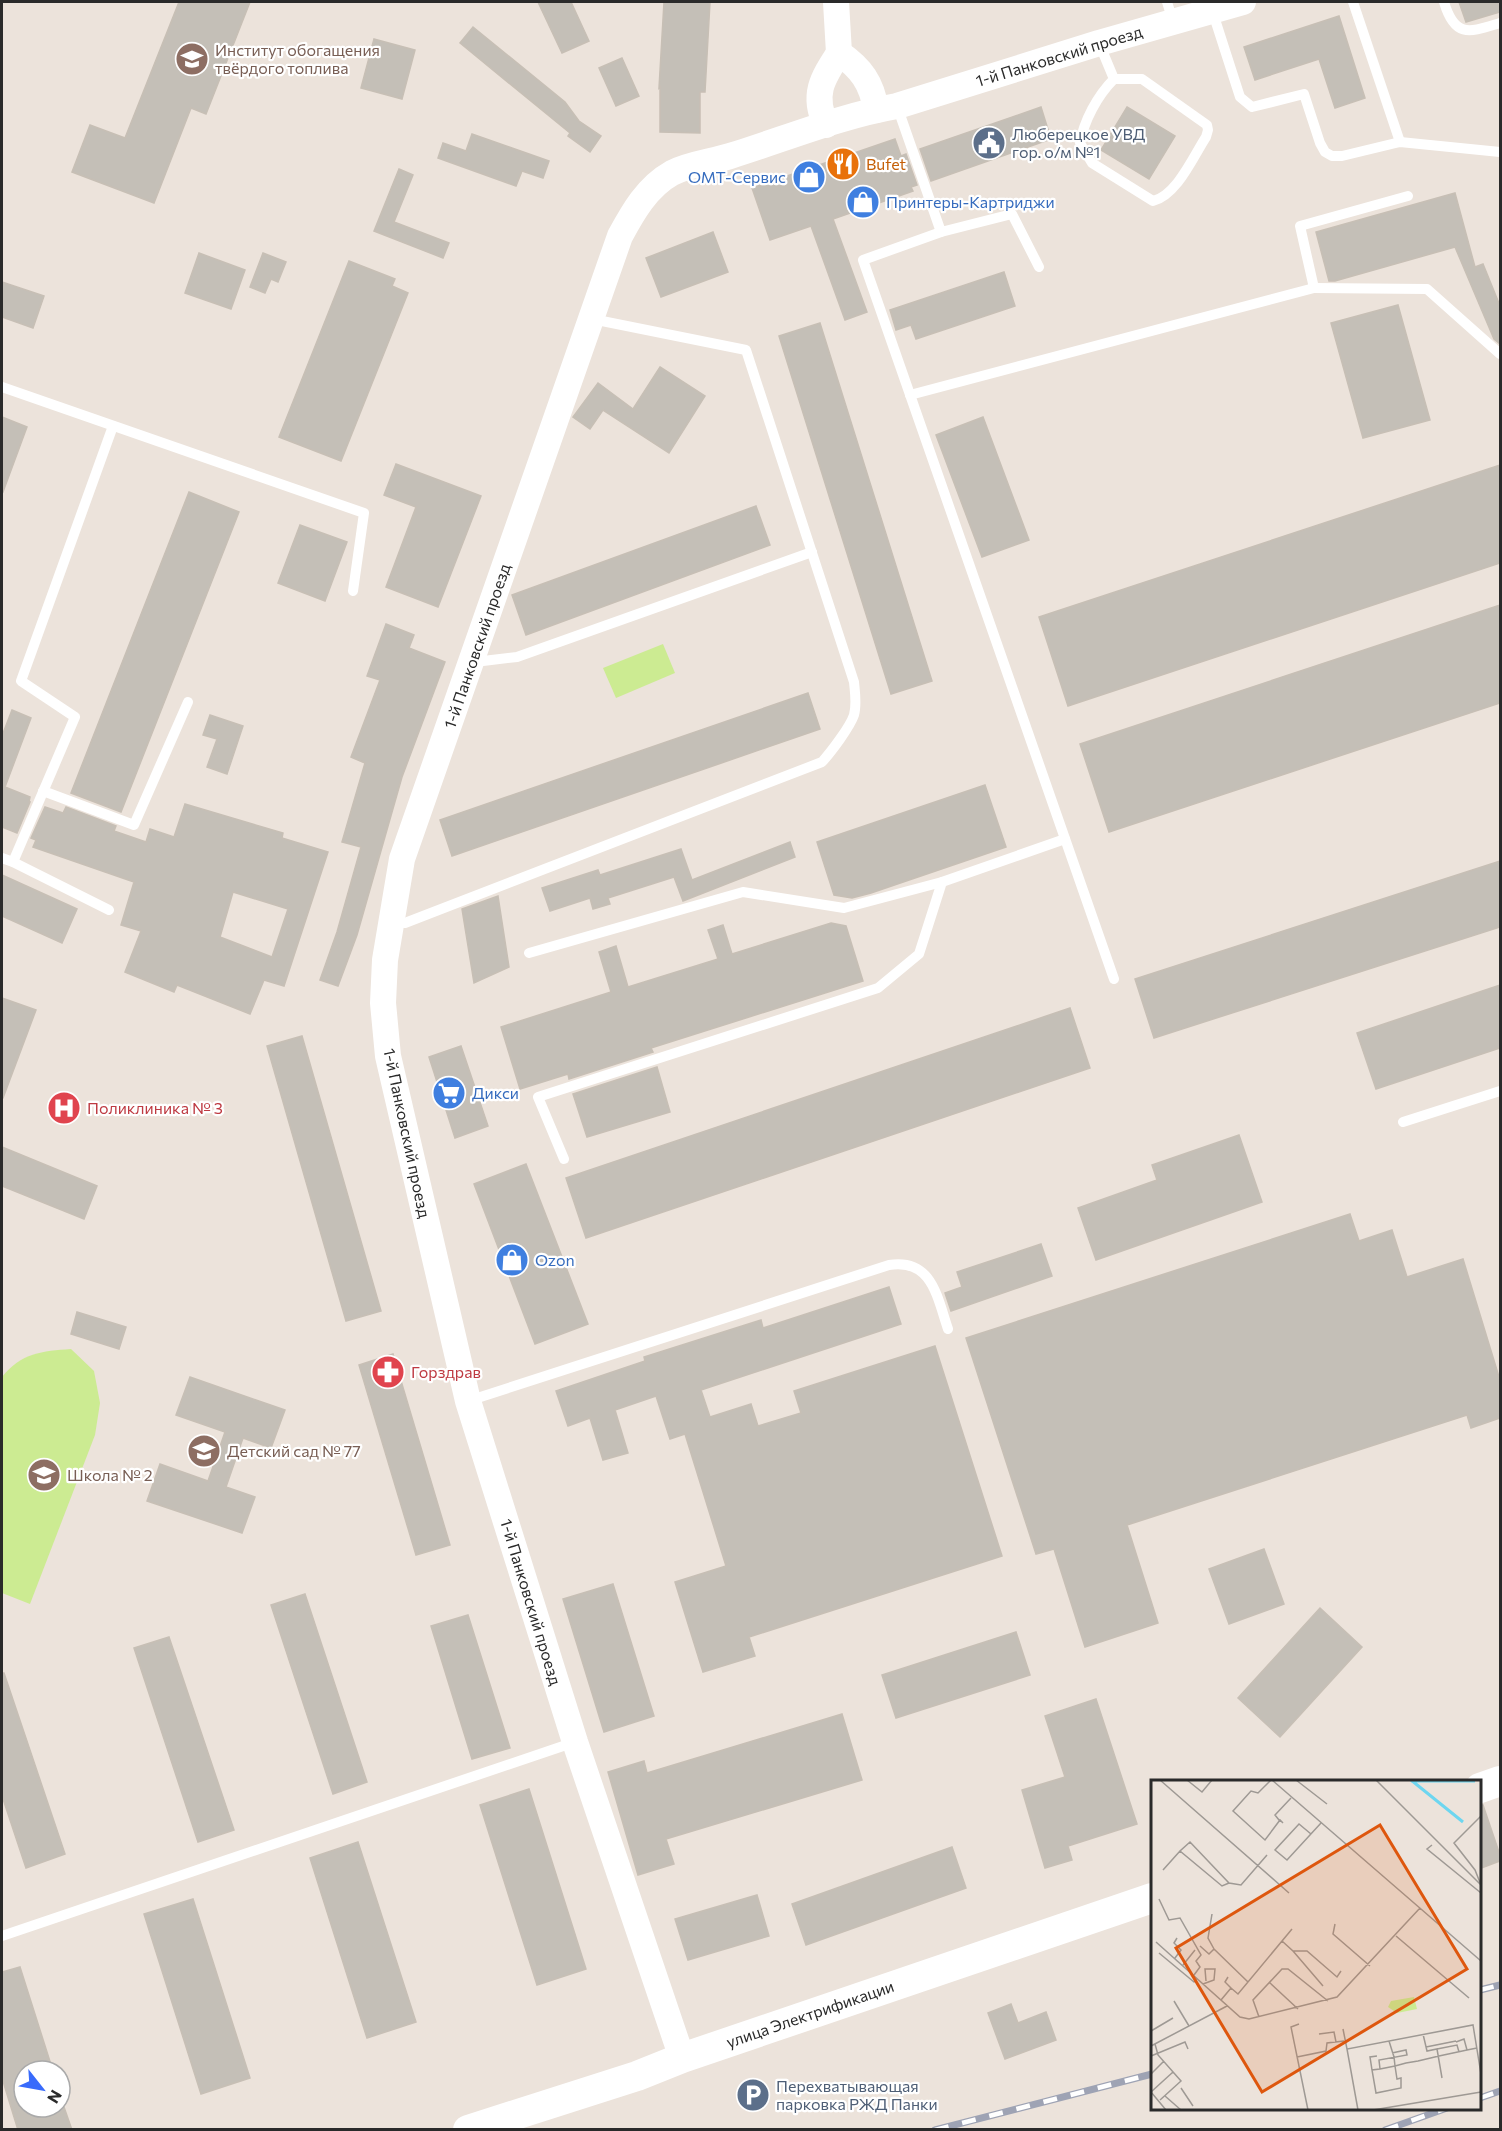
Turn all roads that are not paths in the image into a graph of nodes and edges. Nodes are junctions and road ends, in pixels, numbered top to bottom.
1 (836, 2) edge
2 (1243, 2) edge
3 (1353, 2) edge
4 (1444, 2) edge
5 (1212, 10) junction
6 (1170, 11) edge
7 (1500, 23) edge
8 (1099, 43) junction
9 (839, 53) junction
10 (1114, 80) junction
11 (886, 108) junction
12 (826, 125) junction
13 (1400, 142) junction
14 (1500, 152) edge
15 (1408, 196) dead end
16 (941, 232) junction
17 (1039, 267) dead end
18 (1314, 288) junction
19 (591, 319) junction
20 (1500, 354) edge
21 (2, 387) edge
22 (910, 395) junction
23 (113, 426) junction
24 (813, 552) junction
25 (353, 591) dead end
26 (472, 658) junction
27 (188, 702) dead end
28 (43, 791) junction
29 (1065, 839) junction
30 (2, 858) edge
31 (13, 862) junction
32 (942, 882) junction
33 (109, 910) dead end
34 (391, 920) junction
35 (529, 953) dead end
36 (1114, 979) dead end
37 (1500, 1091) edge
38 (1403, 1122) dead end
39 (564, 1159) dead end
40 (948, 1329) dead end
41 (468, 1401) junction
42 (575, 1743) junction
43 (1500, 1781) edge
44 (1481, 1787) edge
45 (1151, 1898) edge
46 (2, 1936) edge
47 (682, 2058) junction
48 (468, 2130) edge

1 - 9 street
2 - 5 street, 1-й Панковский проезд
3 - 13 lane
4 - 7 lane
5 - 6 street, 1-й Панковский проезд
5 - 13 lane
6 - 8 street, 1-й Панковский проезд
8 - 10 lane
8 - 11 street, 1-й Панковский проезд
9 - 11 street
9 - 12 street
10 - 10 lane
11 - 12 street, 1-й Панковский проезд
11 - 16 lane
12 - 19 street, 1-й Панковский проезд
13 - 14 lane
15 - 18 lane
16 - 17 lane
16 - 22 lane
18 - 20 lane
18 - 22 lane
19 - 24 lane
19 - 26 street, 1-й Панковский проезд
21 - 23 lane
22 - 29 lane
23 - 25 lane
23 - 28 lane
24 - 26 lane
24 - 34 lane
26 - 34 street, 1-й Панковский проезд
27 - 28 lane
28 - 31 lane
29 - 32 lane
29 - 36 lane
30 - 31 lane
31 - 33 lane
32 - 35 lane
32 - 39 lane
34 - 41 street, 1-й Панковский проезд
37 - 38 lane
40 - 41 lane
41 - 42 street, 1-й Панковский проезд
42 - 46 lane
42 - 47 street, 1-й Панковский проезд
43 - 44 main road
45 - 47 main road, улица Электрификации
47 - 48 main road, улица Электрификации

